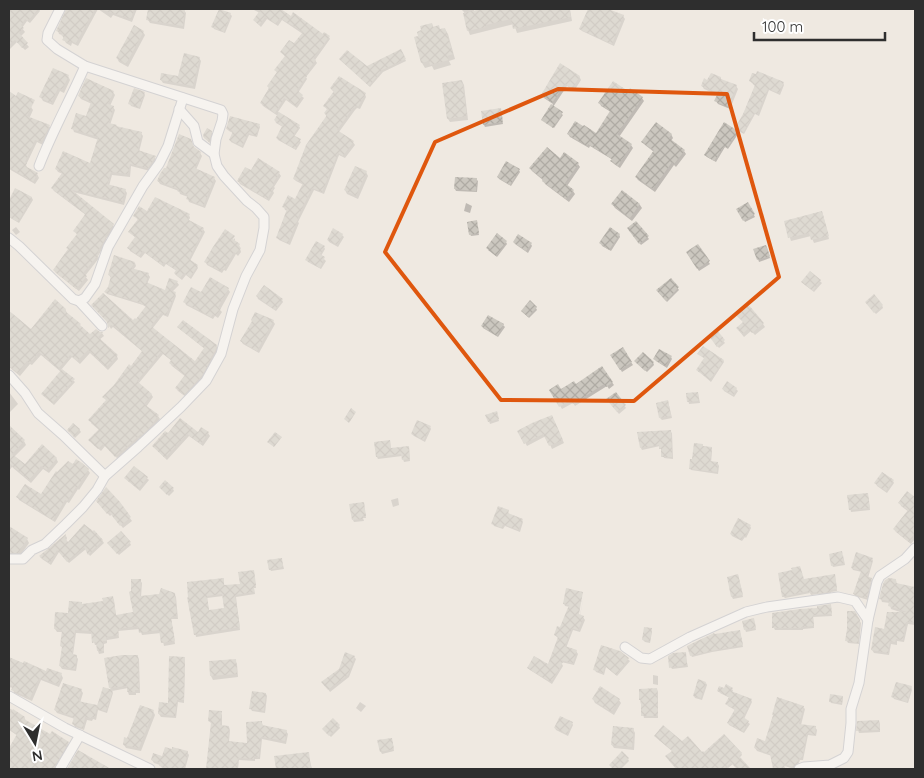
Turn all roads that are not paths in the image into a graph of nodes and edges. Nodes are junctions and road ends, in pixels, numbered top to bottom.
1 (60, 9) edge
2 (85, 66) junction
3 (183, 98) junction
4 (180, 108) junction
5 (214, 154) junction
6 (38, 166) dead end
7 (9, 238) edge
8 (79, 301) junction
9 (102, 326) dead end
10 (9, 375) edge
11 (105, 476) junction
12 (915, 548) edge
13 (9, 559) edge
14 (868, 620) junction
15 (625, 647) dead end
16 (9, 696) edge
17 (80, 735) junction
18 (60, 769) edge
19 (150, 769) edge
20 (799, 769) edge

1 - 2 street
2 - 3 street
2 - 6 street
3 - 4 street
3 - 5 street
4 - 5 street
4 - 8 street
5 - 11 street
7 - 8 street
8 - 9 street
10 - 11 street
11 - 13 street
12 - 14 street
14 - 15 street
14 - 20 street
16 - 17 street
17 - 18 street
17 - 19 street

